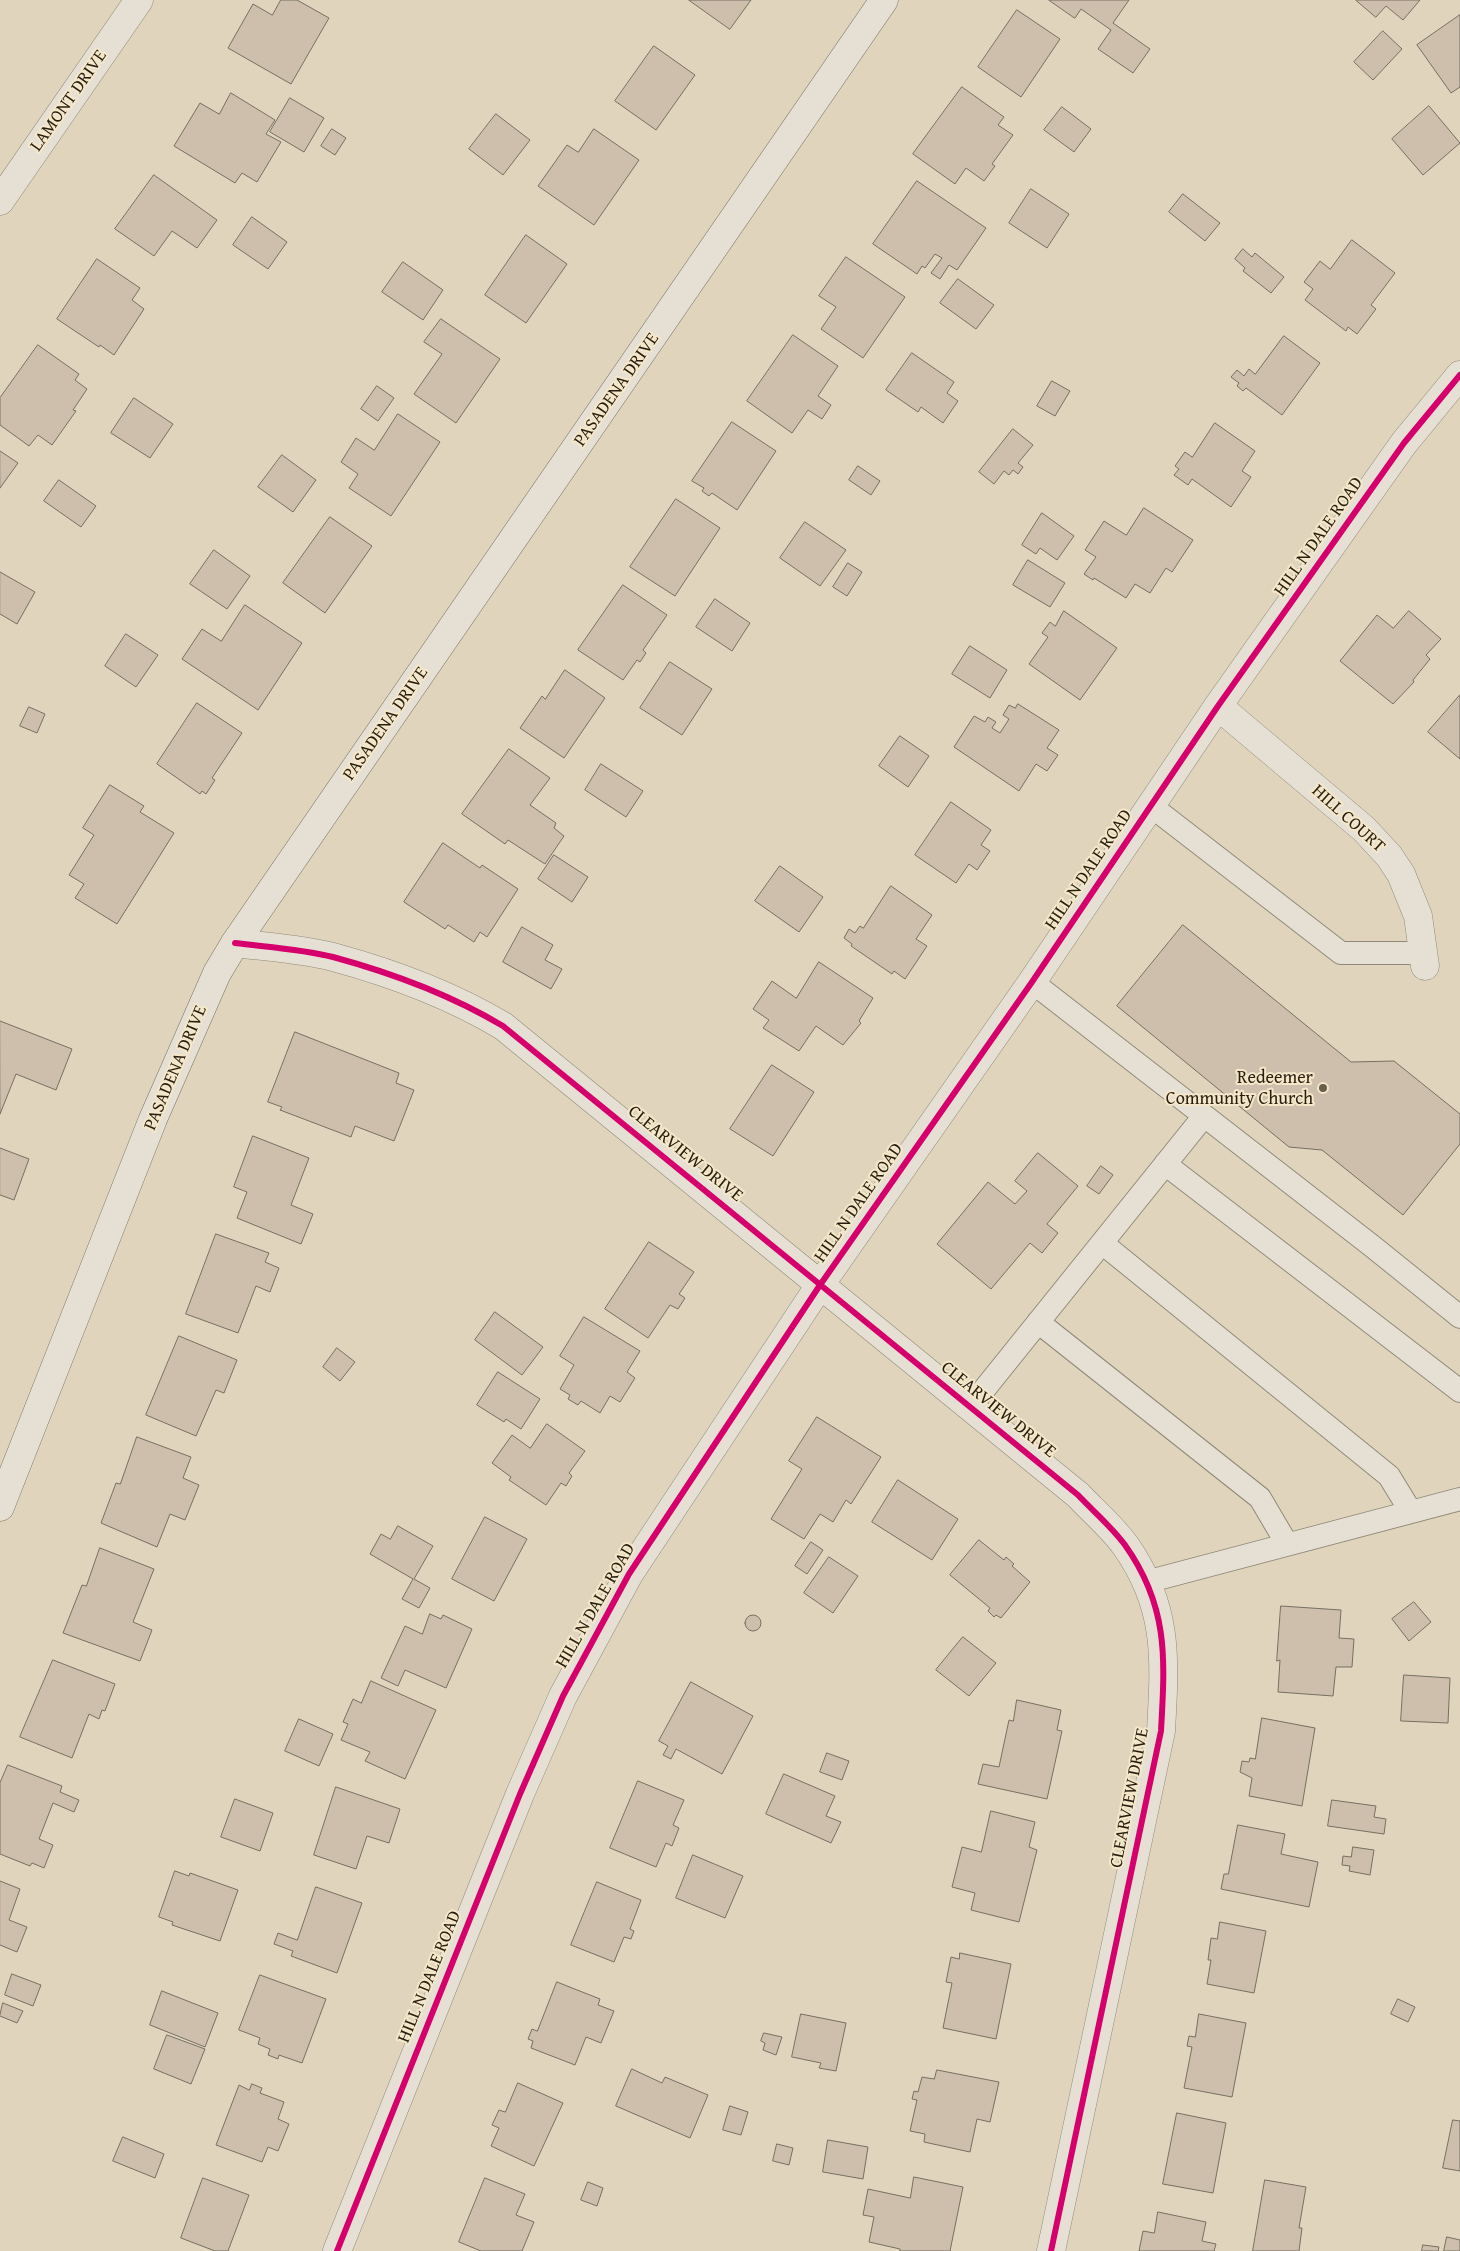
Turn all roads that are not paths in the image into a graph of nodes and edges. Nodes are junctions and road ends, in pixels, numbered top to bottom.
1 (139, 0) edge
2 (884, 0) edge
3 (0, 202) edge
4 (1460, 375) edge
5 (1218, 706) junction
6 (1150, 806) junction
7 (235, 943) junction
8 (1424, 959) joint
9 (1032, 982) junction
10 (1204, 1116) junction
11 (1165, 1164) junction
12 (1102, 1243) junction
13 (820, 1285) junction
14 (1460, 1317) edge
15 (1038, 1322) junction
16 (1460, 1391) edge
17 (970, 1407) junction
18 (1460, 1499) edge
19 (0, 1507) edge
20 (1412, 1512) junction
21 (1287, 1544) junction
22 (1146, 1582) junction
23 (337, 2251) edge
24 (1051, 2251) edge

1 - 3 street, LAMONT DRIVE
2 - 7 street, PASADENA DRIVE
4 - 5 street, HILL N DALE ROAD
5 - 6 street, HILL N DALE ROAD
5 - 8 street, HILL COURT
6 - 8 lane
6 - 9 street, HILL N DALE ROAD
7 - 13 street, CLEARVIEW DRIVE
7 - 19 street, PASADENA DRIVE
9 - 10 lane
9 - 13 street, HILL N DALE ROAD
10 - 11 lane
10 - 14 lane
11 - 12 lane
11 - 16 lane
12 - 15 lane
12 - 20 lane
13 - 17 street, CLEARVIEW DRIVE
13 - 23 street, HILL N DALE ROAD
15 - 17 lane
15 - 21 lane
17 - 22 street, CLEARVIEW DRIVE
18 - 20 lane
20 - 21 lane
21 - 22 lane
22 - 24 street, CLEARVIEW DRIVE

